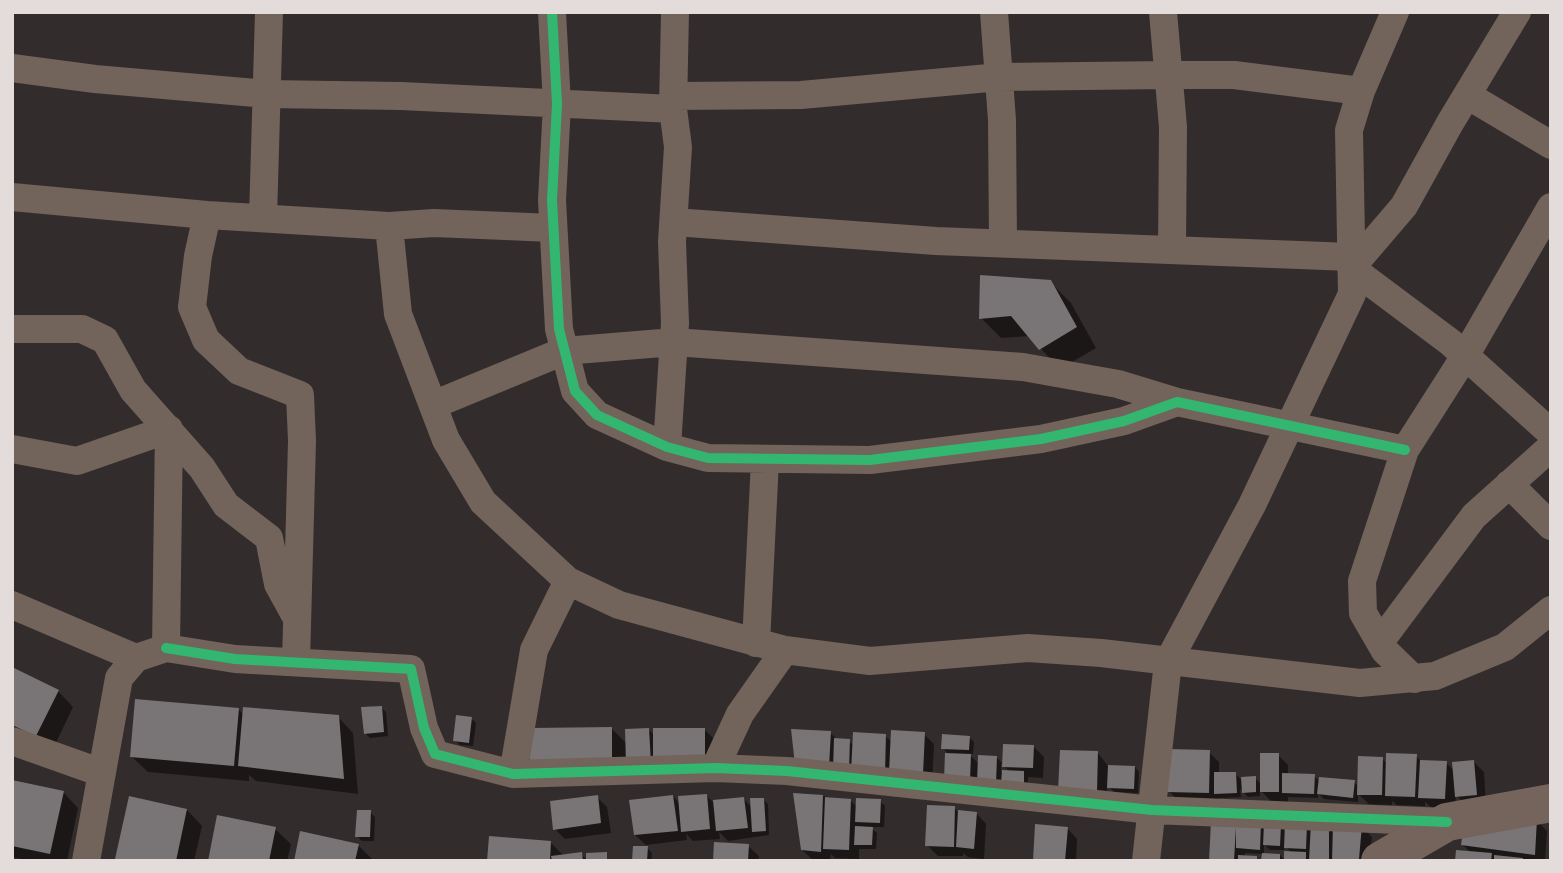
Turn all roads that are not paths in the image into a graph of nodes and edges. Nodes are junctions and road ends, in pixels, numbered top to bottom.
1 (269, 12) edge
2 (552, 12) edge
3 (675, 12) edge
4 (995, 12) edge
5 (1163, 12) edge
6 (1395, 12) edge
7 (1517, 12) edge
8 (12, 68) edge
9 (1167, 75) junction
10 (1000, 77) junction
11 (1361, 91) junction
12 (267, 94) junction
13 (1467, 95) junction
14 (673, 103) junction
15 (556, 104) junction
16 (1551, 145) edge
17 (12, 197) edge
18 (1551, 207) edge
19 (208, 215) junction
20 (263, 218) junction
21 (674, 222) junction
22 (389, 226) junction
23 (553, 228) junction
24 (1003, 243) junction
25 (1172, 250) junction
26 (1351, 262) junction
27 (12, 329) edge
28 (674, 342) junction
29 (565, 351) junction
30 (1465, 356) junction
31 (1177, 402) junction
32 (433, 405) junction
33 (1289, 426) junction
34 (169, 429) junction
35 (1551, 433) edge
36 (667, 446) junction
37 (1551, 447) edge
38 (12, 449) edge
39 (1405, 450) junction
40 (765, 460) junction
41 (1509, 484) junction
42 (1551, 526) edge
43 (568, 581) junction
44 (12, 605) edge
45 (1551, 610) edge
46 (296, 617) junction
47 (1380, 642) junction
48 (756, 643) junction
49 (166, 648) junction
50 (785, 650) junction
51 (136, 658) junction
52 (296, 662) junction
53 (1168, 662) junction
54 (1414, 679) junction
55 (12, 741) edge
56 (715, 768) junction
57 (102, 773) junction
58 (513, 774) junction
59 (1551, 803) edge
60 (1152, 810) junction
61 (1447, 822) junction
62 (86, 861) edge
63 (1146, 861) edge
64 (1380, 861) edge

1 - 12 street
2 - 15 street
3 - 14 street
4 - 10 street
5 - 9 street
6 - 11 street
7 - 13 street
8 - 12 street
9 - 10 street
9 - 11 street
9 - 25 street
10 - 14 street
10 - 24 street
11 - 26 street
12 - 15 street
12 - 20 street
13 - 16 street
13 - 26 street
14 - 15 street
14 - 21 street
15 - 23 street
17 - 19 street
18 - 30 street
19 - 20 street
19 - 46 street
20 - 22 street
21 - 24 street
21 - 28 street
22 - 23 street
22 - 32 street
23 - 29 street
24 - 25 street
25 - 26 street
26 - 30 street
26 - 33 street
27 - 34 street
28 - 29 street
28 - 31 street
28 - 36 street
29 - 32 street
29 - 36 street
30 - 35 street
30 - 39 street
31 - 33 street
31 - 40 street
32 - 43 street
33 - 39 street
33 - 53 street
34 - 38 street
34 - 46 street
34 - 49 street
36 - 40 street
37 - 41 street
39 - 47 street
40 - 48 street
41 - 42 street
41 - 47 street
43 - 48 street
43 - 58 street
44 - 51 street
45 - 54 street
46 - 52 street
47 - 54 street
48 - 50 street
49 - 51 street
49 - 52 street
50 - 53 street
50 - 56 street
51 - 57 street
52 - 58 street
53 - 54 street
53 - 60 street
55 - 57 street
56 - 58 street
56 - 60 street
57 - 62 street
59 - 61 street
60 - 61 street
60 - 63 street
61 - 64 street

